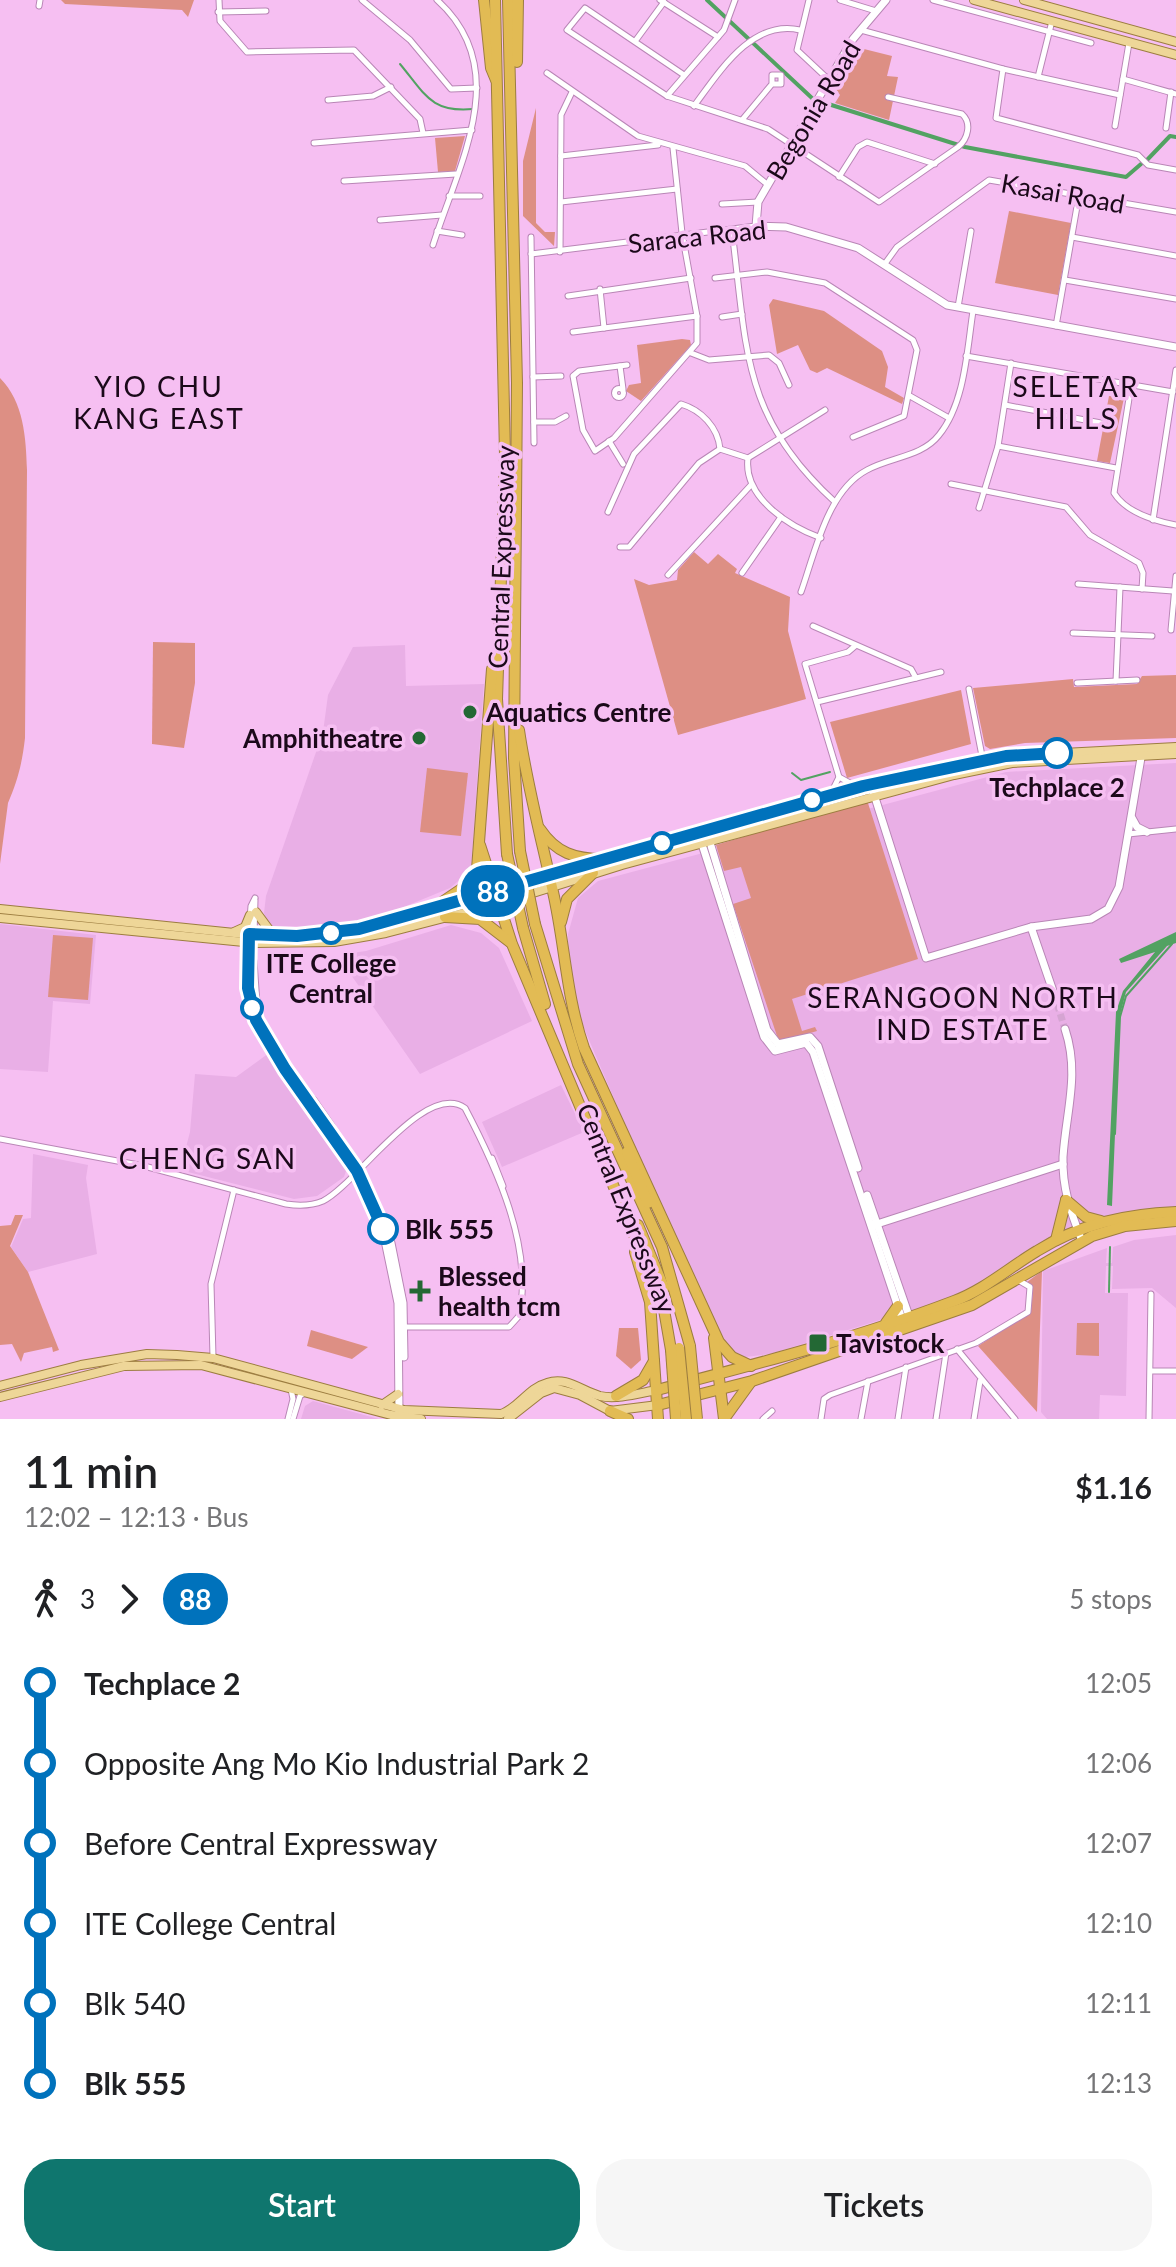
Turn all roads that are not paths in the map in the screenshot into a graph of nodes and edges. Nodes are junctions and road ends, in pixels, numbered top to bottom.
1 (219, 0) edge
2 (362, 0) edge
3 (437, 0) edge
4 (484, 0) edge
5 (495, 0) edge
6 (508, 0) edge
7 (518, 0) edge
8 (735, 0) edge
9 (809, 0) edge
10 (840, 0) edge
11 (886, 0) edge
12 (933, 0) edge
13 (974, 0) edge
14 (1024, 0) edge
15 (662, 1) edge
16 (1044, 6) junction
17 (266, 11) dead end
18 (876, 11) junction
19 (218, 12) junction
20 (1068, 12) junction
21 (1052, 21) junction
22 (800, 30) junction
23 (860, 30) junction
24 (1050, 32) junction
25 (718, 37) junction
26 (636, 41) junction
27 (1176, 42) edge
28 (1091, 43) dead end
29 (1129, 43) junction
30 (1176, 55) edge
31 (1003, 69) junction
32 (547, 73) dead end
33 (684, 75) junction
34 (1038, 77) junction
35 (1123, 79) junction
36 (830, 81) junction
37 (772, 84) dead end
38 (499, 85) junction
39 (511, 86) junction
40 (391, 87) junction
41 (477, 88) junction
42 (572, 92) junction
43 (1174, 93) edge
44 (1120, 95) junction
45 (667, 96) junction
46 (888, 97) dead end
47 (328, 100) dead end
48 (694, 106) junction
49 (742, 120) junction
50 (1115, 126) dead end
51 (1166, 128) dead end
52 (472, 130) junction
53 (423, 133) junction
54 (638, 136) junction
55 (314, 143) dead end
56 (659, 144) junction
57 (793, 144) junction
58 (636, 148) junction
59 (673, 148) junction
60 (560, 156) junction
61 (935, 164) junction
62 (1176, 170) edge
63 (456, 174) junction
64 (839, 177) junction
65 (344, 181) dead end
66 (768, 185) junction
67 (677, 189) junction
68 (1079, 195) junction
69 (449, 196) junction
70 (480, 196) dead end
71 (561, 202) junction
72 (758, 202) junction
73 (722, 204) dead end
74 (1176, 212) edge
75 (442, 215) junction
76 (380, 220) dead end
77 (756, 226) junction
78 (437, 231) junction
79 (732, 231) junction
80 (971, 231) dead end
81 (462, 235) dead end
82 (682, 236) junction
83 (531, 237) dead end
84 (1072, 237) junction
85 (561, 242) junction
86 (433, 245) dead end
87 (572, 251) junction
88 (560, 252) junction
89 (531, 254) junction
90 (1176, 256) edge
91 (884, 265) junction
92 (737, 276) junction
93 (691, 278) junction
94 (715, 278) dead end
95 (1065, 280) junction
96 (600, 289) junction
97 (568, 296) dead end
98 (1176, 299) edge
99 (958, 308) junction
100 (973, 311) junction
101 (742, 314) junction
102 (697, 316) junction
103 (722, 317) dead end
104 (1056, 326) junction
105 (604, 328) junction
106 (573, 332) dead end
107 (1176, 347) edge
108 (691, 353) junction
109 (747, 356) junction
110 (966, 356) junction
111 (1011, 363) junction
112 (1176, 370) edge
113 (561, 376) dead end
114 (533, 377) junction
115 (789, 385) dead end
116 (1131, 386) junction
117 (623, 391) dead end
118 (1173, 392) junction
119 (910, 396) junction
120 (1005, 405) junction
121 (825, 410) dead end
122 (566, 416) dead end
123 (949, 418) junction
124 (534, 422) junction
125 (1101, 423) dead end
126 (853, 437) dead end
127 (609, 441) junction
128 (779, 441) junction
129 (534, 443) dead end
130 (998, 446) junction
131 (720, 449) junction
132 (748, 458) junction
133 (623, 464) dead end
134 (1116, 468) junction
135 (951, 484) dead end
136 (751, 485) junction
137 (984, 490) junction
138 (835, 502) junction
139 (979, 508) dead end
140 (608, 512) dead end
141 (781, 517) junction
142 (1153, 520) junction
143 (1176, 525) edge
144 (821, 538) junction
145 (620, 547) dead end
146 (742, 573) dead end
147 (668, 575) dead end
148 (1176, 576) edge
149 (1078, 584) dead end
150 (1120, 587) junction
151 (1142, 589) junction
152 (1173, 591) junction
153 (801, 592) dead end
154 (813, 626) dead end
155 (499, 629) junction
156 (1171, 630) dead end
157 (1073, 633) dead end
158 (1116, 634) junction
159 (1152, 636) dead end
160 (855, 646) junction
161 (941, 672) dead end
162 (916, 678) junction
163 (1137, 680) dead end
164 (1116, 681) junction
165 (1077, 683) dead end
166 (969, 689) dead end
167 (514, 695) junction
168 (817, 702) junction
169 (1176, 747) edge
170 (1142, 752) junction
171 (1176, 754) edge
172 (983, 761) junction
173 (839, 777) junction
174 (859, 788) junction
175 (872, 789) junction
176 (829, 795) junction
177 (1131, 816) junction
178 (535, 822) junction
179 (716, 828) junction
180 (1176, 829) edge
181 (702, 831) junction
182 (1147, 832) junction
183 (1128, 834) junction
184 (705, 842) junction
185 (480, 845) junction
186 (603, 859) junction
187 (593, 873) junction
188 (550, 881) junction
189 (494, 891) junction
190 (498, 904) junction
191 (435, 907) junction
192 (0, 909) edge
193 (253, 914) junction
194 (445, 917) junction
195 (0, 918) edge
196 (118, 924) junction
197 (1031, 927) junction
198 (233, 933) junction
199 (274, 936) junction
200 (560, 936) junction
201 (252, 939) junction
202 (512, 944) junction
203 (1054, 994) tunnel mouth
204 (1065, 1029) tunnel mouth
205 (613, 1112) junction
206 (0, 1139) edge
207 (1063, 1164) junction
208 (358, 1169) junction
209 (235, 1190) junction
210 (1066, 1200) junction
211 (1176, 1212) edge
212 (627, 1215) junction
213 (1103, 1221) junction
214 (1176, 1221) edge
215 (875, 1224) junction
216 (1080, 1235) junction
217 (1056, 1240) junction
218 (662, 1247) junction
219 (1014, 1280) junction
220 (1151, 1294) dead end
221 (965, 1302) junction
222 (903, 1312) junction
223 (713, 1326) junction
224 (401, 1327) junction
225 (210, 1340) junction
226 (680, 1348) junction
227 (957, 1349) junction
228 (946, 1353) junction
229 (197, 1356) junction
230 (213, 1358) junction
231 (656, 1358) junction
232 (751, 1366) junction
233 (906, 1367) junction
234 (1151, 1371) junction
235 (1176, 1371) edge
236 (718, 1374) junction
237 (868, 1380) junction
238 (980, 1380) junction
239 (752, 1381) junction
240 (0, 1386) edge
241 (290, 1387) junction
242 (720, 1389) junction
243 (657, 1390) junction
244 (307, 1392) junction
245 (398, 1394) junction
246 (616, 1396) junction
247 (0, 1397) edge
248 (382, 1405) junction
249 (658, 1405) junction
250 (610, 1411) junction
251 (772, 1411) dead end
252 (401, 1415) edge
253 (290, 1419) edge
254 (421, 1419) edge
255 (508, 1419) edge
256 (628, 1419) edge
257 (658, 1419) edge
258 (676, 1419) edge
259 (686, 1419) edge
260 (697, 1419) edge
261 (724, 1419) edge
262 (763, 1419) edge
263 (821, 1419) edge
264 (861, 1419) edge
265 (898, 1419) edge
266 (936, 1419) edge
267 (974, 1419) edge
268 (1015, 1419) edge
269 (1149, 1419) edge

1 - 19 street
2 - 41 street
3 - 41 street
4 - 38 highway
5 - 38 highway, Central Expressway
6 - 39 highway, Central Expressway
7 - 39 highway
8 - 25 street
9 - 22 street
10 - 18 street
11 - 18 street, Begonia Road
12 - 24 street
13 - 21 main road
14 - 16 main road
15 - 25 street
15 - 26 street
16 - 20 main road
16 - 21 main road
17 - 19 street
18 - 23 street, Begonia Road
19 - 40 street
20 - 21 main road
20 - 27 main road
21 - 24 street
21 - 29 main road
22 - 36 street
22 - 48 street
23 - 31 street
23 - 36 street, Begonia Road
24 - 28 street
24 - 34 street
25 - 33 street
26 - 33 street
26 - 45 street
29 - 30 main road
29 - 35 street
31 - 34 street
31 - 62 street
32 - 42 street
33 - 45 street
34 - 44 street
35 - 43 street
35 - 44 street
36 - 57 street, Begonia Road
37 - 49 street
38 - 155 highway, Central Expressway
39 - 167 highway, Central Expressway
40 - 47 street
40 - 53 street
41 - 52 street
42 - 54 street
42 - 60 street
43 - 51 street
44 - 50 street
45 - 48 street
46 - 61 street
48 - 49 street
49 - 57 street
52 - 53 street
52 - 63 street
53 - 55 street
54 - 56 street
54 - 58 street
56 - 58 street
56 - 59 street
57 - 64 street
57 - 66 street, Begonia Road
58 - 60 street
59 - 66 street
59 - 67 street
60 - 71 street
61 - 64 street
61 - 64 street
63 - 65 street
63 - 69 street
66 - 72 street, Begonia Road
67 - 71 street
67 - 82 street
68 - 74 street, Kasai Road
68 - 84 street
68 - 91 street, Kasai Road
69 - 70 street
69 - 75 street
71 - 85 street
72 - 73 street
72 - 77 street, Begonia Road
75 - 76 street
75 - 78 street
77 - 79 street, Saraca Road
77 - 91 street, Saraca Road
78 - 81 street
78 - 86 street
79 - 82 street, Saraca Road
79 - 92 street
80 - 99 street
82 - 87 street, Saraca Road
82 - 93 street
83 - 89 street
84 - 90 street
84 - 95 street
85 - 87 street
85 - 88 street
87 - 88 street, Saraca Road
88 - 89 street, Saraca Road
89 - 114 street
91 - 99 street, Saraca Road
92 - 94 street
92 - 101 street
92 - 119 street
93 - 96 street
93 - 102 street
95 - 98 street
95 - 104 street
96 - 97 street
96 - 105 street
99 - 100 street, Saraca Road
100 - 104 street, Saraca Road
100 - 110 street
101 - 103 street
101 - 109 street
102 - 105 street
102 - 108 street
104 - 107 street, Saraca Road
105 - 106 street
108 - 109 street
108 - 127 street
109 - 115 street
109 - 128 street
110 - 111 street
110 - 123 street
111 - 116 street
111 - 120 street
112 - 118 street
113 - 114 street
114 - 124 street
116 - 118 street
116 - 134 street
117 - 127 street
118 - 142 street
119 - 123 street
119 - 126 street
120 - 125 street
120 - 130 street
121 - 128 street
122 - 124 street
123 - 138 street
124 - 129 street
127 - 133 street
128 - 132 street
128 - 138 street
130 - 134 street
130 - 137 street
131 - 132 street
131 - 140 street
131 - 145 street
132 - 136 street
134 - 142 street
135 - 137 street
136 - 141 street
136 - 147 street
137 - 139 street
137 - 151 street
138 - 144 street
141 - 144 street
141 - 146 street
142 - 143 street
144 - 153 street
148 - 152 street
149 - 150 street
150 - 151 street
150 - 158 street
151 - 152 street
152 - 156 street
154 - 160 street
155 - 185 highway
155 - 226 highway, Central Expressway, bridge
157 - 158 street
158 - 159 street
158 - 164 street
160 - 162 street
160 - 168 street
161 - 162 street
162 - 168 street
163 - 164 street
164 - 165 street
166 - 172 street
167 - 178 highway
167 - 218 highway, Central Expressway, bridge
168 - 173 street
169 - 170 main road
170 - 171 main road
170 - 172 main road
170 - 175 main road
170 - 177 street
172 - 175 main road
173 - 174 street
173 - 176 street
174 - 175 main road
174 - 176 main road
175 - 184 main road
175 - 197 street
176 - 179 main road
177 - 182 street
177 - 183 street
178 - 186 highway
178 - 188 highway
179 - 181 main road
179 - 184 street
180 - 182 street
181 - 184 street
181 - 186 main road
182 - 183 street
183 - 197 street
184 - 187 main road
184 - 215 street
184 - 215 street
185 - 189 highway
185 - 191 highway
186 - 188 main road
187 - 188 main road
187 - 200 highway
188 - 189 main road
188 - 190 main road
188 - 200 highway
189 - 190 highway
189 - 191 main road
190 - 194 main road
190 - 202 highway
191 - 199 main road
192 - 196 main road
193 - 198 main road
193 - 199 main road
193 - 201 street
194 - 201 main road
194 - 202 highway
195 - 196 main road
196 - 198 main road
196 - 201 main road
197 - 203 street
198 - 201 main road
199 - 201 main road
200 - 205 highway
201 - 208 street
202 - 212 highway
204 - 207 street
205 - 218 highway
205 - 223 highway
206 - 209 street
207 - 210 street
207 - 215 street
208 - 209 street
208 - 224 street
208 - 224 street
209 - 225 street
210 - 213 highway
210 - 216 street
210 - 217 highway
211 - 213 highway
212 - 226 highway
212 - 231 highway
213 - 216 highway
214 - 216 highway
215 - 222 street
216 - 217 highway
216 - 219 highway
217 - 221 highway
218 - 226 highway, Central Expressway
219 - 221 highway
219 - 227 street
220 - 234 street
221 - 222 highway
221 - 239 highway
222 - 232 highway
223 - 232 highway
223 - 236 highway
224 - 245 street
224 - 252 street
225 - 229 street
225 - 230 street
226 - 258 highway, bridge
226 - 259 highway, Central Expressway, bridge
226 - 260 highway, Central Expressway, bridge
227 - 228 street
227 - 238 street
228 - 233 street
228 - 266 street
229 - 230 main road
229 - 240 main road
230 - 248 main road
231 - 243 highway
231 - 246 highway
232 - 236 highway
233 - 237 street
233 - 265 street
234 - 235 street
234 - 269 street
236 - 242 highway
236 - 243 highway
237 - 263 street
237 - 264 street
238 - 267 street
238 - 268 street
239 - 242 highway
239 - 261 highway
241 - 244 main road
241 - 247 main road
241 - 253 street
242 - 249 highway
242 - 261 highway
243 - 246 main road
243 - 249 highway
244 - 252 main road
244 - 253 street
245 - 248 main road
245 - 252 street
246 - 252 main road
248 - 252 main road
249 - 250 main road
249 - 257 highway
250 - 255 main road
250 - 256 highway
251 - 262 street
252 - 254 main road

